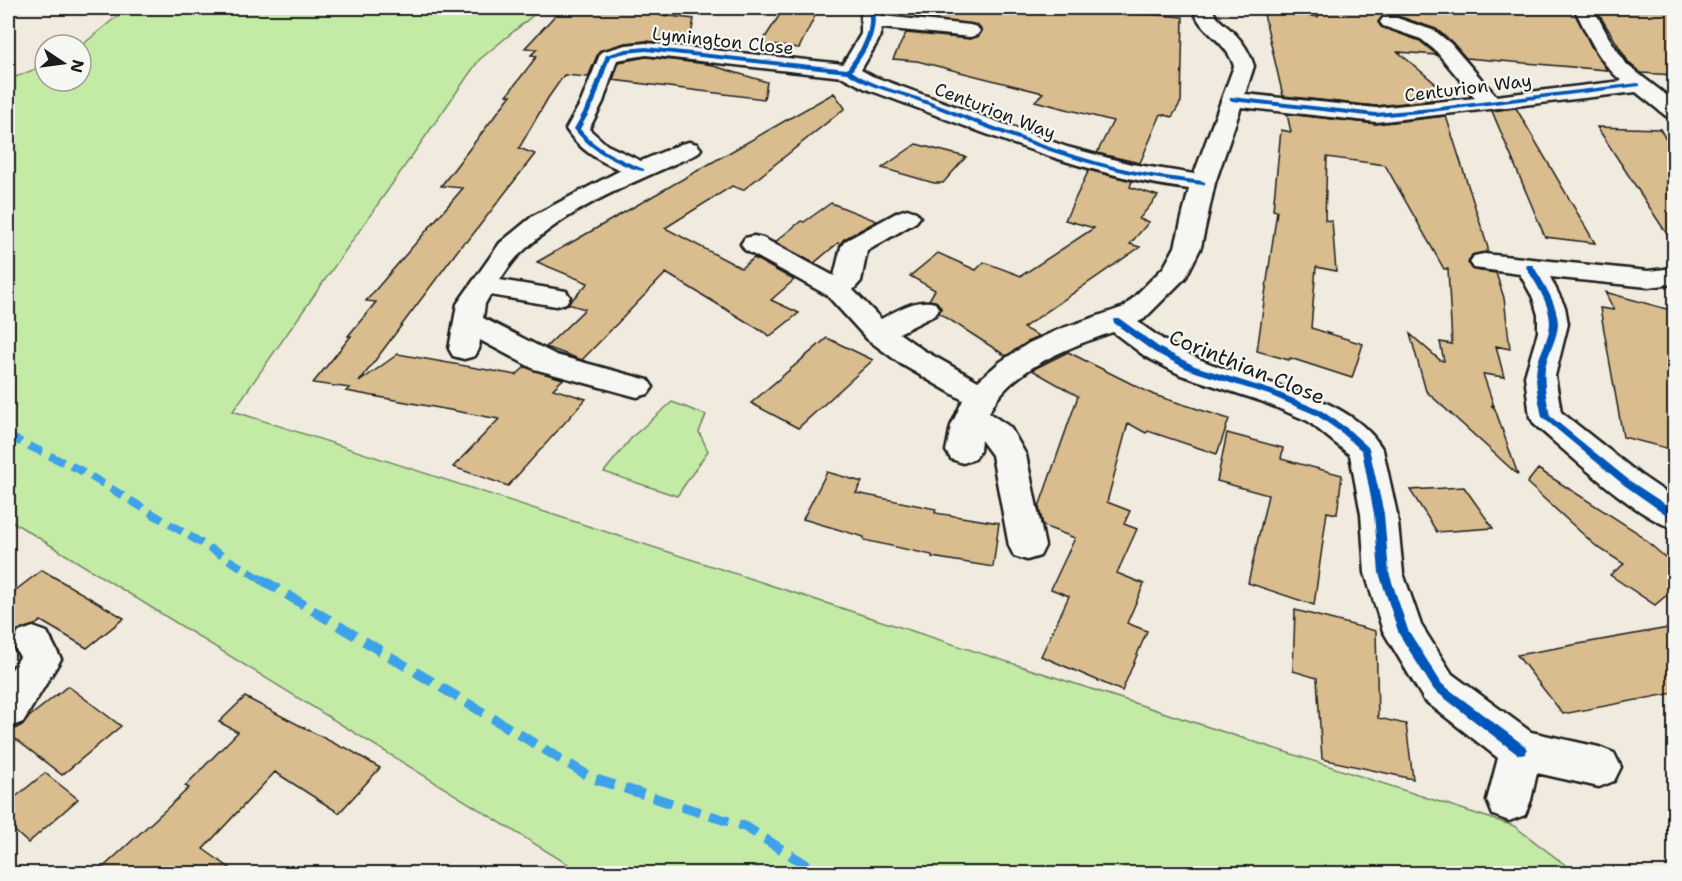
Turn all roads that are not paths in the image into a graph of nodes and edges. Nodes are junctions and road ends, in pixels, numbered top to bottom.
1 (1203, 8) edge
2 (1584, 8) edge
3 (873, 14) edge
4 (1390, 22) dead end
5 (970, 32) dead end
6 (849, 71) junction
7 (1655, 92) edge
8 (1232, 99) junction
9 (1488, 102) junction
10 (1674, 111) edge
11 (689, 149) dead end
12 (642, 170) junction
13 (1203, 183) junction
14 (907, 217) dead end
15 (754, 244) dead end
16 (1484, 262) dead end
17 (1530, 267) junction
18 (1674, 276) edge
19 (482, 285) junction
20 (837, 289) junction
21 (556, 297) dead end
22 (925, 309) dead end
23 (1117, 321) junction
24 (877, 332) junction
25 (637, 387) dead end
26 (976, 406) junction
27 (963, 451) dead end
28 (1674, 515) edge
29 (1027, 546) dead end
30 (33, 644) dead end
31 (8, 709) edge
32 (1521, 750) junction
33 (1599, 767) dead end
34 (1509, 800) dead end

1 - 8 street
2 - 7 street
3 - 5 street
3 - 6 street
4 - 9 street
6 - 12 street, Lymington Close
6 - 13 street, Centurion Way
7 - 9 street, Centurion Way
7 - 10 street
8 - 9 street, Centurion Way
8 - 13 street
11 - 12 street
12 - 19 street
13 - 23 street
14 - 20 street
15 - 20 street
16 - 17 street
17 - 18 street
17 - 28 street
19 - 21 street
19 - 25 street
20 - 24 street
22 - 24 street
23 - 26 street
23 - 32 street, Corinthian Close
24 - 26 street
26 - 27 street
26 - 29 street
30 - 31 street
32 - 33 street, Corinthian Close
32 - 34 street

